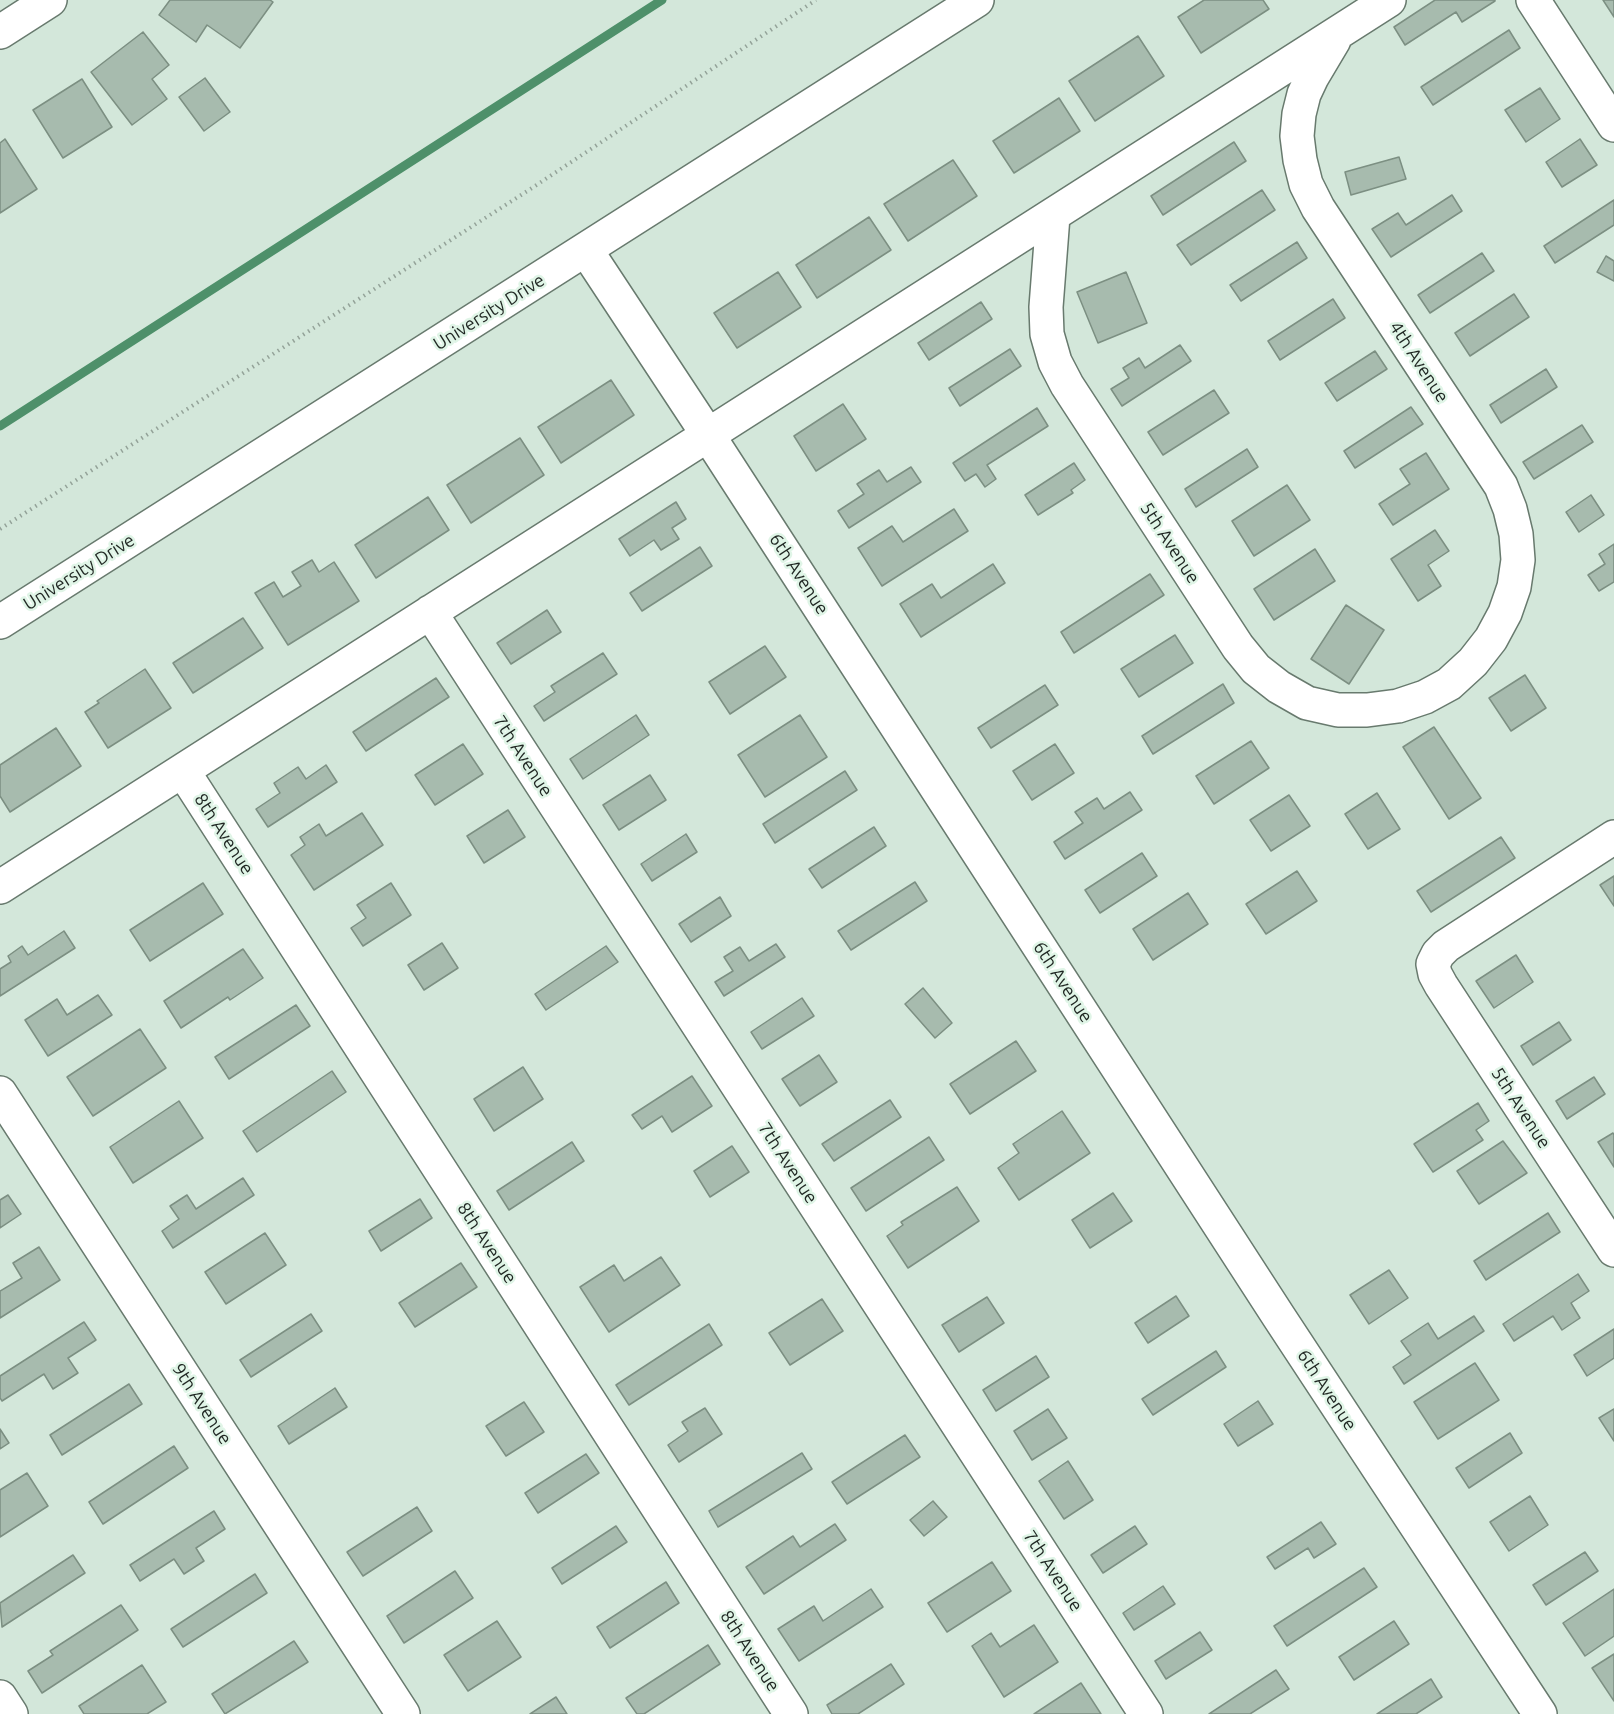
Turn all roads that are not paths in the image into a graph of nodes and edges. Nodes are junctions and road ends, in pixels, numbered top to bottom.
1 (50, 0) edge
2 (977, 0) edge
3 (1389, 0) edge
4 (1533, 0) edge
5 (0, 32) edge
6 (1338, 34) junction
7 (1614, 125) edge
8 (1053, 216) junction
9 (586, 250) junction
10 (708, 435) junction
11 (430, 612) junction
12 (0, 622) edge
13 (1449, 684) joint
14 (183, 771) junction
15 (1614, 837) edge
16 (0, 887) edge
17 (0, 1093) edge
18 (1614, 1250) edge
19 (0, 1697) edge
20 (11, 1714) edge
21 (403, 1714) edge
22 (791, 1714) edge
23 (1146, 1714) edge
24 (1540, 1714) edge

1 - 5 street
2 - 9 street, University Drive
3 - 6 street
4 - 7 street
6 - 8 street
6 - 13 street, 4th Avenue
8 - 10 street
8 - 13 street, 5th Avenue
9 - 10 street, 6th Avenue
9 - 12 street, University Drive
10 - 11 street
10 - 24 street, 6th Avenue
11 - 14 street
11 - 23 street, 7th Avenue
14 - 16 street
14 - 22 street, 8th Avenue
15 - 18 street, 5th Avenue
17 - 21 street, 9th Avenue
19 - 20 street

